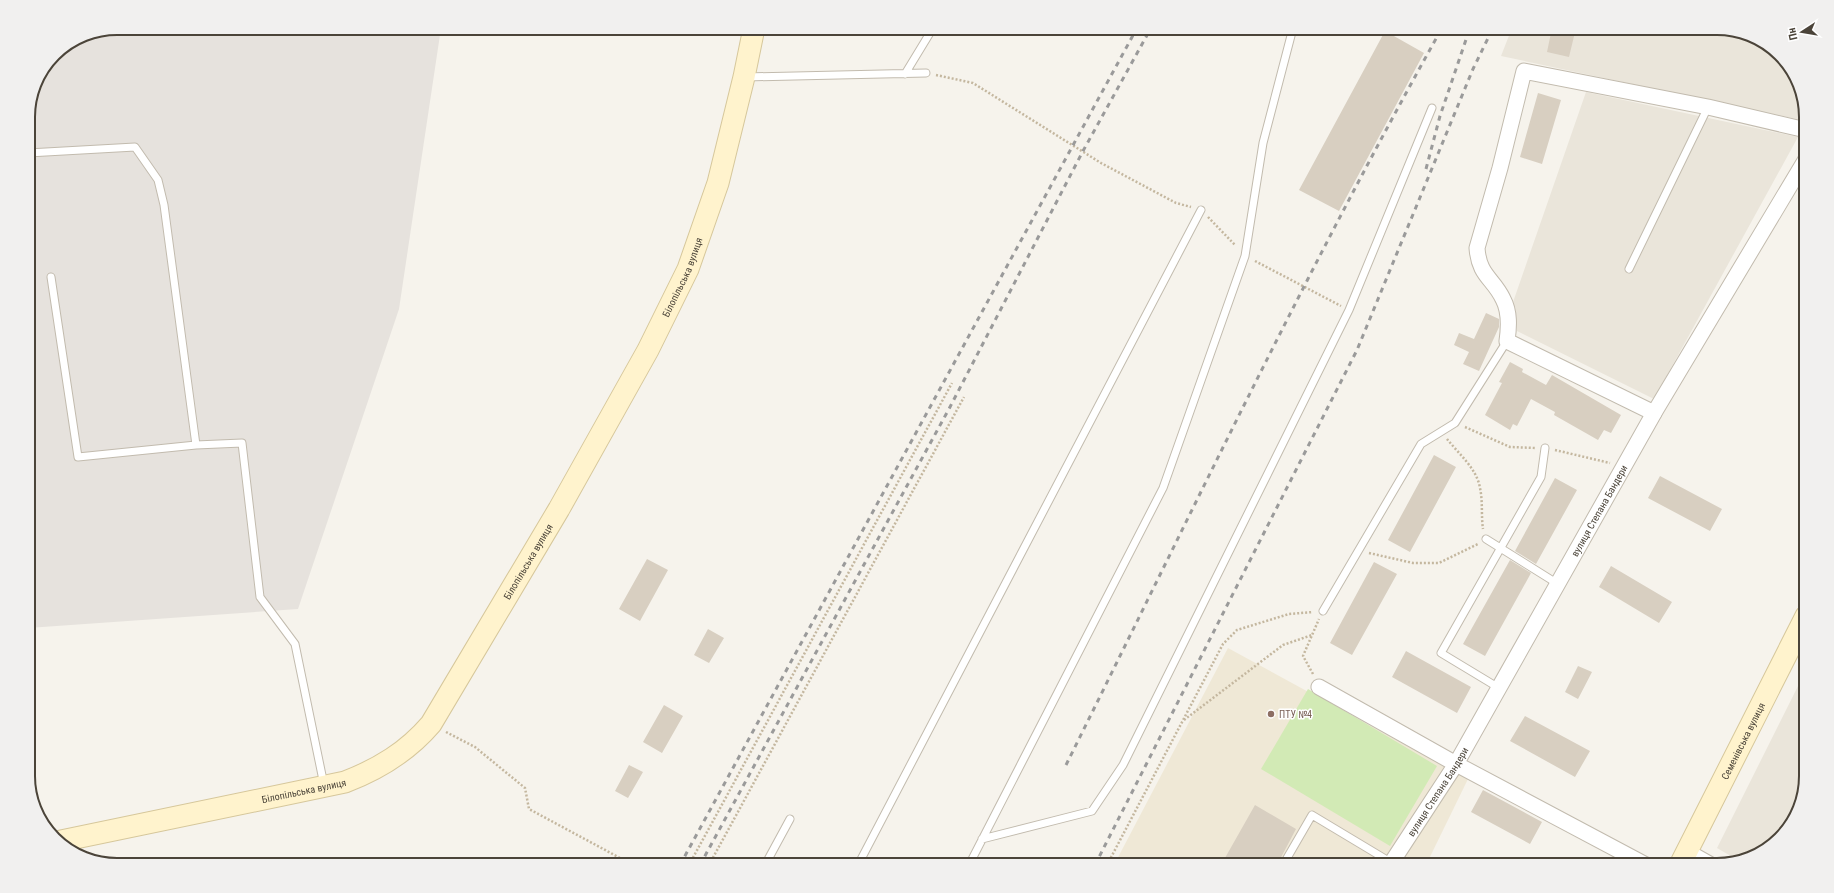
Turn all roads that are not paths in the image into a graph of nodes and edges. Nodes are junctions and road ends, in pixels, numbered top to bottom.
1 (753, 35) edge
2 (929, 35) edge
3 (1291, 35) edge
4 (926, 73) road end
5 (905, 74) junction
6 (744, 78) junction
7 (1708, 107) junction
8 (1432, 108) dead end
9 (1799, 128) edge
10 (35, 153) edge
11 (1799, 171) edge
12 (1201, 210) road end
13 (1629, 269) dead end
14 (51, 277) dead end
15 (1508, 341) junction
16 (1654, 413) junction
17 (196, 446) junction
18 (1545, 448) dead end
19 (1486, 539) road end
20 (1500, 549) junction
21 (1558, 584) junction
22 (1323, 611) road end
23 (1799, 630) edge
24 (1319, 687) road end
25 (1499, 688) junction
26 (1456, 764) junction
27 (325, 788) junction
28 (790, 819) dead end
29 (982, 839) junction
30 (66, 840) edge
31 (769, 858) edge
32 (862, 858) edge
33 (972, 858) edge
34 (1287, 858) edge
35 (1381, 858) edge
36 (1395, 858) edge
37 (1633, 858) edge
38 (1684, 858) edge

1 - 6 main road, Білопільська вулиця
2 - 5 lane
3 - 29 lane
4 - 5 lane
5 - 6 lane
6 - 27 main road, Білопільська вулиця
7 - 9 street
7 - 13 lane
7 - 15 street
8 - 29 lane
10 - 17 lane
11 - 16 street, вулиця Степана Бандери
12 - 32 lane
14 - 17 lane
15 - 16 street
15 - 22 lane
16 - 21 street, вулиця Степана Бандери
17 - 27 lane
18 - 20 lane
19 - 20 lane
20 - 21 lane
20 - 25 lane
21 - 25 street, вулиця Степана Бандери
23 - 38 main road, Семенівська вулиця
24 - 26 street
25 - 26 street, вулиця Степана Бандери
26 - 36 street, вулиця Степана Бандери
26 - 37 street
27 - 30 main road, Білопільська вулиця
28 - 31 lane
29 - 33 lane
34 - 35 lane

